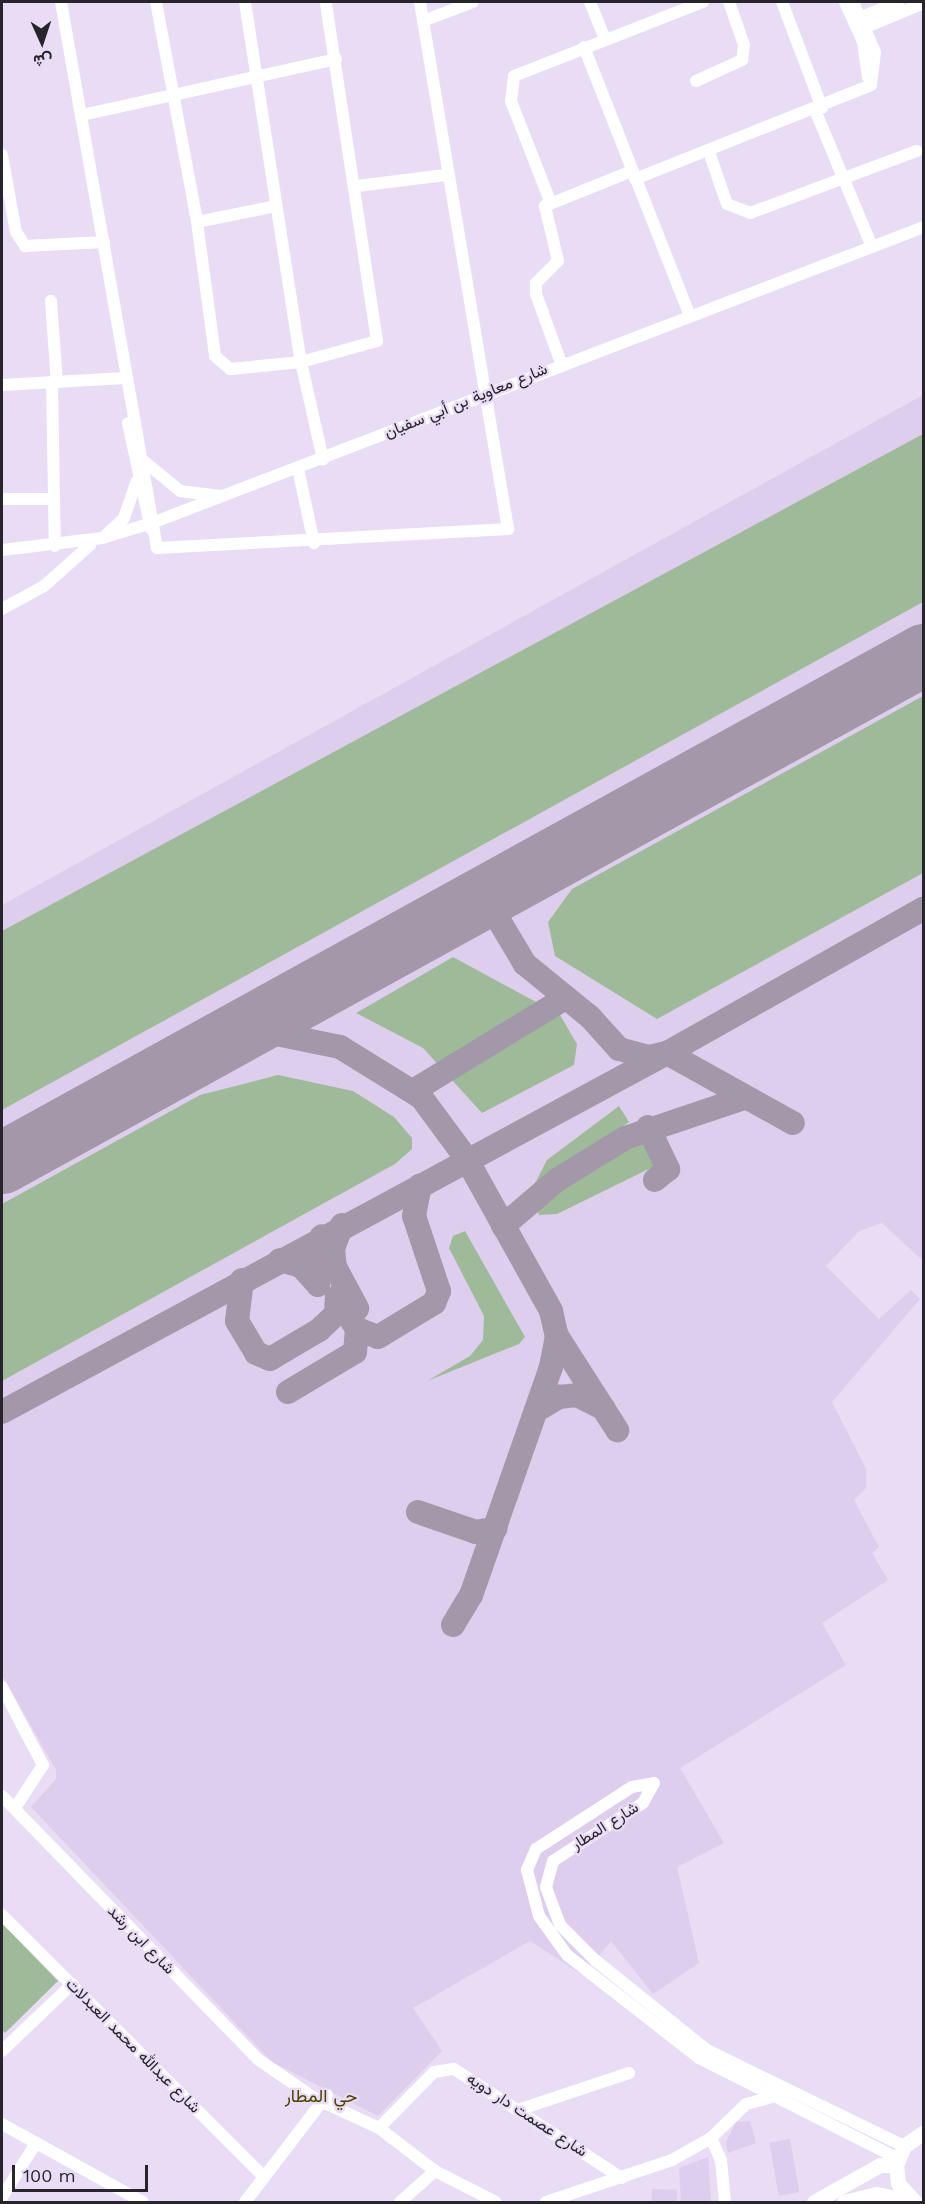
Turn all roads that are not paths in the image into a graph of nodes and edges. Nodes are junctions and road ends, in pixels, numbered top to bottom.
1 (61, 2) edge
2 (156, 2) edge
3 (244, 2) edge
4 (326, 2) edge
5 (420, 2) edge
6 (472, 2) edge
7 (590, 2) edge
8 (703, 2) edge
9 (729, 2) edge
10 (782, 2) edge
11 (845, 2) edge
12 (853, 2) edge
13 (898, 2) edge
14 (924, 3) edge
15 (423, 21) junction
16 (859, 24) junction
17 (605, 39) junction
18 (584, 47) junction
19 (336, 59) junction
20 (256, 77) junction
21 (696, 81) dead end
22 (171, 96) junction
23 (819, 109) junction
24 (81, 116) junction
25 (917, 151) dead end
26 (709, 152) junction
27 (2, 155) edge
28 (3, 171) edge
29 (445, 175) junction
30 (634, 175) junction
31 (842, 179) junction
32 (357, 186) junction
33 (550, 201) junction
34 (276, 206) junction
35 (197, 222) junction
36 (924, 227) edge
37 (104, 242) junction
38 (872, 247) junction
39 (51, 301) dead end
40 (689, 313) junction
41 (301, 362) junction
42 (561, 363) junction
43 (125, 378) junction
44 (55, 382) junction
45 (2, 385) edge
46 (488, 391) junction
47 (128, 395) junction
48 (323, 460) junction
49 (145, 462) junction
50 (298, 469) junction
51 (137, 481) junction
52 (225, 496) junction
53 (2, 499) edge
54 (54, 499) junction
55 (152, 523) junction
56 (102, 538) junction
57 (314, 543) junction
58 (56, 546) junction
59 (2, 550) edge
60 (2, 609) edge
61 (2, 1687) edge
62 (2, 1796) edge
63 (15, 1808) junction
64 (552, 1910) junction
65 (2, 1915) edge
66 (539, 1916) junction
67 (558, 1947) junction
68 (580, 1947) junction
69 (599, 1972) junction
70 (72, 1984) junction
71 (3, 2047) edge
72 (629, 2073) dead end
73 (321, 2096) junction
74 (778, 2096) junction
75 (520, 2109) junction
76 (2, 2124) edge
77 (379, 2128) junction
78 (924, 2132) edge
79 (711, 2138) junction
80 (36, 2143) junction
81 (899, 2156) junction
82 (435, 2171) junction
83 (264, 2177) junction
84 (622, 2178) junction
85 (117, 2192) junction
86 (2, 2197) edge
87 (109, 2202) edge
88 (143, 2202) edge
89 (245, 2202) edge
90 (400, 2202) edge
91 (496, 2202) edge
92 (546, 2202) edge
93 (724, 2202) edge
94 (814, 2202) edge
95 (844, 2202) edge
96 (915, 2202) edge

1 - 24 street
2 - 22 street
3 - 20 street
4 - 19 street
5 - 15 street
6 - 15 street
7 - 17 street
8 - 17 street
9 - 21 street
10 - 23 street
11 - 16 street
12 - 16 street
13 - 16 street
14 - 16 street
15 - 29 street
16 - 23 street
17 - 18 street
18 - 30 street
18 - 33 street
19 - 20 street
19 - 32 street
20 - 22 street
20 - 34 street
22 - 24 street
22 - 35 street
23 - 26 street
23 - 31 street
24 - 37 street
25 - 31 street
26 - 30 street
26 - 31 street
27 - 28 street
28 - 37 street
29 - 32 street
29 - 46 street
30 - 33 street
30 - 40 street
31 - 38 street
32 - 41 street
33 - 42 street
34 - 35 street
34 - 41 street
35 - 41 street
36 - 38 street, شارع معاوية بن أبي سفيان
37 - 43 street
38 - 40 street, شارع معاوية بن أبي سفيان
39 - 44 street
40 - 42 street, شارع معاوية بن أبي سفيان
41 - 48 street
42 - 46 street, شارع معاوية بن أبي سفيان
43 - 44 street
43 - 47 street
44 - 45 street
44 - 54 street
46 - 48 street, شارع معاوية بن أبي سفيان
46 - 57 street
47 - 49 street
47 - 51 street
48 - 50 street, شارع معاوية بن أبي سفيان
49 - 52 street
49 - 55 street
50 - 52 street, شارع معاوية بن أبي سفيان
50 - 57 street
51 - 55 street
51 - 56 street
52 - 55 street, شارع معاوية بن أبي سفيان
53 - 54 street
54 - 58 street
55 - 56 street, شارع معاوية بن أبي سفيان
55 - 57 street
56 - 58 street, شارع معاوية بن أبي سفيان
56 - 60 street
58 - 59 street, شارع معاوية بن أبي سفيان
61 - 63 street
62 - 63 street, شارع ابن رشد
63 - 73 street, شارع ابن رشد
64 - 66 street
64 - 66 street, شارع المطار
64 - 68 street, شارع المطار
65 - 70 street, شارع عبدالله محمد العبدلات
66 - 67 street, شارع المطار
67 - 68 street
67 - 69 street, شارع المطار
68 - 69 street, شارع المطار
69 - 74 street, شارع المطار
69 - 81 street, شارع المطار
70 - 71 street
70 - 83 street, شارع عبدالله محمد العبدلات
72 - 75 street
73 - 77 street, شارع ابن رشد
73 - 83 street
74 - 79 street
74 - 81 street, شارع المطار
75 - 77 street, شارع عصمت دار دويه
75 - 84 street, شارع عصمت دار دويه
76 - 80 street
77 - 82 street, شارع ابن رشد
78 - 81 main road
79 - 84 street
79 - 93 street
80 - 85 street
80 - 86 street
81 - 94 main road
81 - 96 main road
82 - 90 street
82 - 91 street
83 - 89 street
84 - 92 street
85 - 87 street
85 - 88 street
95 - 96 main road

